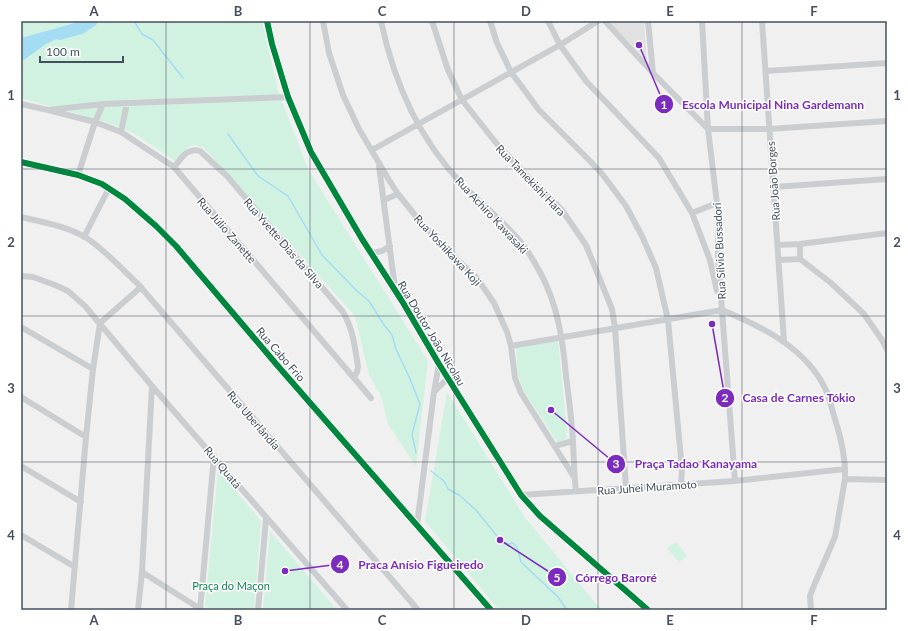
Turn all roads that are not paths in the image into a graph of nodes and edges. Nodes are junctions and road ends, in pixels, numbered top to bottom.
1 (267, 21) edge
2 (322, 21) edge
3 (381, 21) edge
4 (432, 21) edge
5 (490, 21) edge
6 (548, 21) edge
7 (598, 21) edge
8 (605, 21) edge
9 (648, 21) edge
10 (702, 21) edge
11 (762, 21) edge
12 (560, 45) junction
13 (887, 63) edge
14 (766, 71) junction
15 (511, 72) junction
16 (652, 73) junction
17 (288, 97) junction
18 (462, 100) junction
19 (127, 103) junction
20 (21, 104) edge
21 (103, 104) junction
22 (48, 110) junction
23 (887, 121) edge
24 (95, 122) junction
25 (417, 124) junction
26 (708, 129) junction
27 (770, 129) junction
28 (121, 132) junction
29 (372, 150) junction
30 (21, 162) edge
31 (379, 162) junction
32 (174, 167) junction
33 (78, 175) junction
34 (887, 179) edge
35 (774, 187) junction
36 (109, 188) junction
37 (398, 194) junction
38 (384, 200) junction
39 (717, 203) junction
40 (692, 213) junction
41 (21, 217) edge
42 (886, 235) edge
43 (84, 237) junction
44 (800, 244) junction
45 (778, 245) junction
46 (390, 246) junction
47 (372, 253) junction
48 (718, 258) junction
49 (800, 259) junction
50 (710, 260) junction
51 (779, 260) junction
52 (21, 276) edge
53 (141, 287) junction
54 (395, 290) junction
55 (722, 310) junction
56 (668, 320) junction
57 (100, 323) junction
58 (21, 327) edge
59 (615, 328) junction
60 (562, 337) junction
61 (784, 341) junction
62 (510, 346) junction
63 (887, 350) edge
64 (439, 364) junction
65 (93, 369) junction
66 (354, 377) junction
67 (448, 378) junction
68 (152, 386) junction
69 (434, 392) junction
70 (21, 397) edge
71 (372, 398) dead end
72 (86, 437) junction
73 (573, 442) junction
74 (555, 446) junction
75 (214, 456) junction
76 (21, 466) edge
77 (845, 470) junction
78 (574, 477) junction
79 (845, 479) junction
80 (887, 480) edge
81 (735, 481) junction
82 (681, 484) junction
83 (626, 488) junction
84 (576, 491) junction
85 (521, 495) junction
86 (80, 502) junction
87 (266, 519) junction
88 (417, 525) junction
89 (21, 535) edge
90 (75, 567) junction
91 (142, 572) junction
92 (71, 610) edge
93 (138, 610) edge
94 (201, 610) edge
95 (258, 610) edge
96 (347, 610) edge
97 (418, 610) edge
98 (491, 610) edge
99 (648, 610) edge
100 (811, 610) edge

1 - 17 street, Rua Doutor João Nicolau
2 - 29 street, Rua Yoshikawa Koji
3 - 25 street, Rua Achiro Kawasaki
4 - 18 street, Rua Tamekishi Hara
5 - 15 street
6 - 12 street
7 - 12 street
8 - 16 street
9 - 16 street
10 - 26 street, Rua Sílvio Bussadori
11 - 14 street, Rua João Borges
12 - 15 street
12 - 40 street
13 - 14 street
14 - 27 street, Rua João Borges
15 - 18 street
15 - 56 street
16 - 26 street
17 - 19 street
17 - 47 street, Rua Doutor João Nicolau
18 - 25 street
18 - 59 street, Rua Tamekishi Hara
19 - 21 street
19 - 28 street
20 - 22 street, Rua Júlio Zanette
21 - 22 street
21 - 24 street
22 - 24 street, Rua Júlio Zanette
23 - 27 street
24 - 28 street, Rua Júlio Zanette
24 - 33 street
25 - 29 street
25 - 60 street, Rua Achiro Kawasaki
26 - 27 street
26 - 39 street, Rua Sílvio Bussadori
27 - 35 street, Rua João Borges
28 - 32 street, Rua Júlio Zanette
29 - 31 street, Rua Yoshikawa Koji
30 - 33 street, Rua Cabo Frio
31 - 37 street, Rua Yoshikawa Koji
31 - 38 street
32 - 66 street, Rua Júlio Zanette
32 - 66 street, Rua Yvette Dias da Silva
33 - 36 street, Rua Cabo Frio
34 - 35 street
35 - 45 street, Rua João Borges
36 - 43 street
36 - 88 street, Rua Cabo Frio
37 - 38 street
37 - 62 street, Rua Yoshikawa Koji
38 - 46 street
39 - 40 street
39 - 48 street, Rua Sílvio Bussadori
40 - 50 street
41 - 43 street, Rua Uberlândia
42 - 44 street
43 - 53 street, Rua Uberlândia
44 - 45 street
44 - 49 street
45 - 51 street, Rua João Borges
46 - 47 street
46 - 54 street
47 - 54 street, Rua Doutor João Nicolau
48 - 50 street
48 - 55 street, Rua Sílvio Bussadori
49 - 51 street
49 - 63 street
50 - 55 street
51 - 61 street, Rua João Borges
52 - 57 street, Rua Quatá
53 - 57 street
53 - 97 street, Rua Uberlândia
54 - 64 street, Rua Doutor João Nicolau
55 - 56 street
55 - 61 street
55 - 81 street, Rua Sílvio Bussadori
56 - 59 street
56 - 82 street
57 - 65 street
57 - 68 street, Rua Quatá
58 - 65 street
59 - 60 street
59 - 83 street, Rua Tamekishi Hara
60 - 62 street
60 - 73 street, Rua Achiro Kawasaki
61 - 77 street
62 - 74 street, Rua Yoshikawa Koji
64 - 67 street, Rua Doutor João Nicolau
64 - 69 street
65 - 72 street
66 - 71 street, Rua Júlio Zanette
67 - 69 street
67 - 85 street, Rua Doutor João Nicolau
68 - 75 street, Rua Quatá
68 - 91 street
69 - 88 street
70 - 72 street
72 - 86 street
73 - 74 street
73 - 78 street, Rua Achiro Kawasaki
74 - 78 street, Rua Yoshikawa Koji
75 - 87 street, Rua Quatá
75 - 94 street
76 - 86 street
77 - 79 street
77 - 81 street, Rua Juhei Muramoto
78 - 84 street, Rua Achiro Kawasaki
79 - 80 street
79 - 100 street
81 - 82 street, Rua Juhei Muramoto
82 - 83 street, Rua Juhei Muramoto
83 - 84 street, Rua Juhei Muramoto
84 - 85 street, Rua Juhei Muramoto
85 - 99 street, Rua Doutor João Nicolau
86 - 90 street
87 - 95 street
87 - 96 street, Rua Quatá
88 - 98 street, Rua Cabo Frio
89 - 90 street
90 - 92 street
91 - 93 street
91 - 94 street

